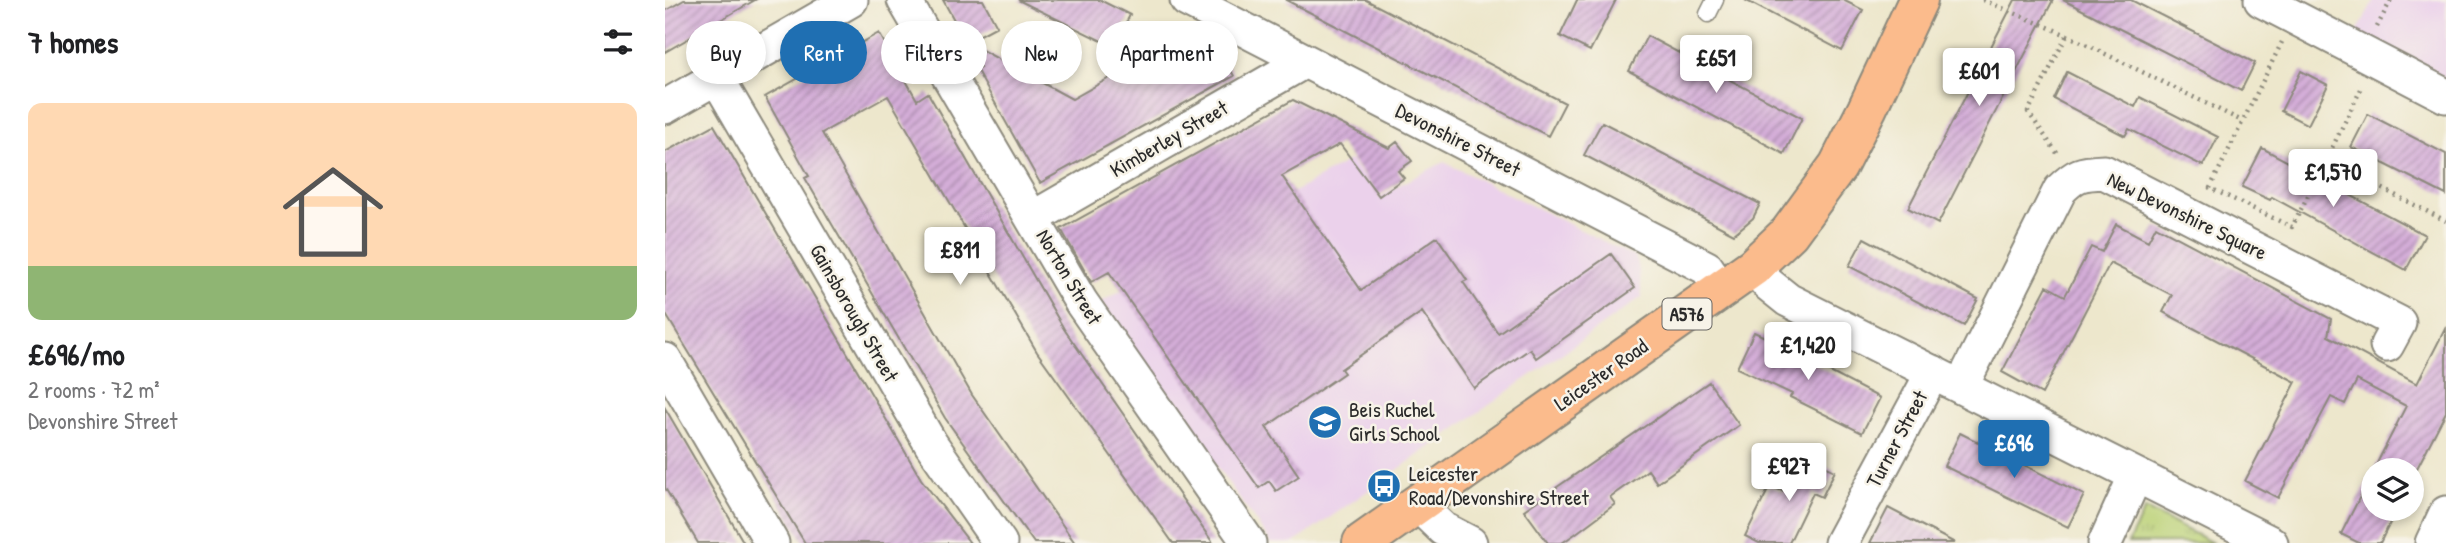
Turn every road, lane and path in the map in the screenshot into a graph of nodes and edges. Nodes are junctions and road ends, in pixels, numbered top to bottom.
1 (851, 0) edge
2 (904, 0) edge
3 (1187, 0) edge
4 (1918, 0) edge
5 (1983, 0) edge
6 (2261, 0) edge
7 (2295, 17) junction
8 (2067, 35) junction
9 (766, 49) edge
10 (2376, 59) junction
11 (1305, 61) junction
12 (706, 84) edge
13 (721, 84) edge
14 (2446, 96) edge
15 (665, 107) edge
16 (2242, 121) junction
17 (2326, 160) junction
18 (2074, 176) junction
19 (1033, 218) junction
20 (2446, 221) edge
21 (1753, 267) junction
22 (1721, 289) junction
23 (2399, 322) dead end
24 (665, 360) edge
25 (1947, 379) junction
26 (2135, 477) junction
27 (1417, 504) junction
28 (2446, 513) edge
29 (772, 543) edge
30 (1000, 543) edge
31 (1249, 543) edge
32 (1362, 543) edge
33 (1471, 543) edge
34 (1841, 543) edge
35 (2105, 543) edge
36 (2271, 543) edge
37 (2432, 543) edge

1 - 9 street
2 - 19 street, Norton Street
3 - 11 street, Devonshire Street
4 - 21 main road, Leicester Road / A576
5 - 8 path
6 - 7 street
7 - 10 street
7 - 16 path
8 - 16 path
8 - 18 path
10 - 14 street
10 - 17 path
11 - 19 street, Kimberley Street
11 - 22 street, Devonshire Street
12 - 15 street
13 - 30 street, Gainsborough Street
16 - 17 path
17 - 20 path
18 - 23 street, New Devonshire Square
18 - 25 street
19 - 31 street, Norton Street
21 - 22 main road, Leicester Road / A576
21 - 25 street
22 - 27 main road, Leicester Road / A576
24 - 29 street
25 - 26 street
25 - 34 street, Turner Street
26 - 35 street
26 - 36 street
27 - 32 main road, Leicester Road / A576
27 - 33 street
28 - 37 street

